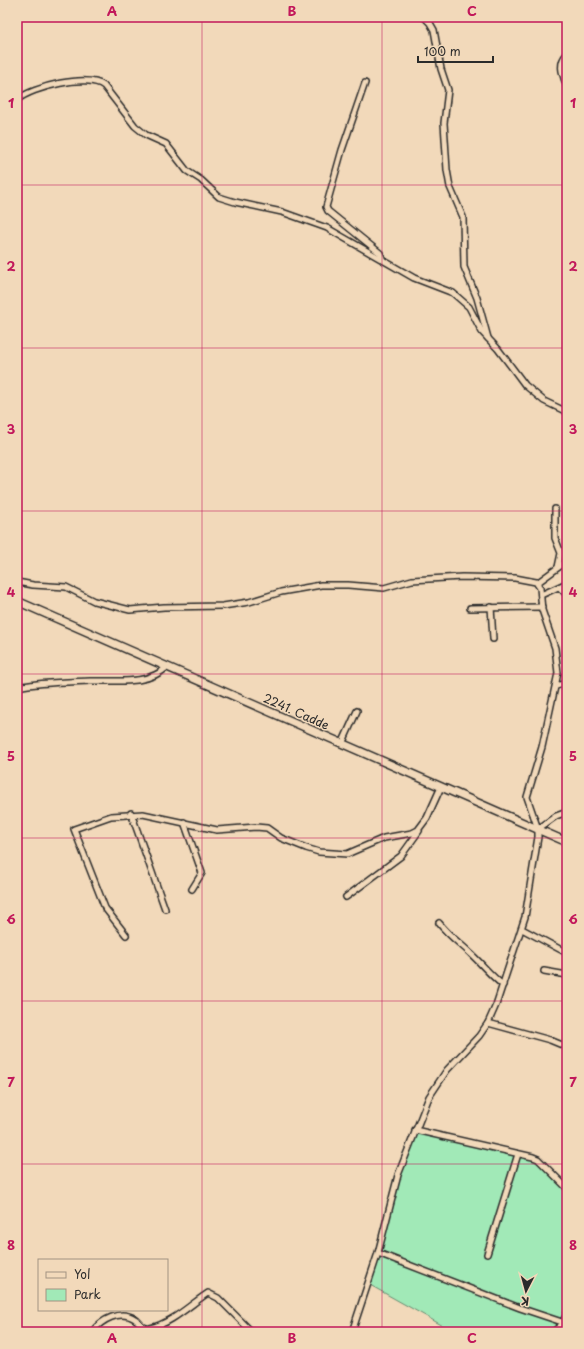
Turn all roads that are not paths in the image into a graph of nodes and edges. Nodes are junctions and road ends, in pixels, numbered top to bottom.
1 (424, 17) edge
2 (567, 54) edge
3 (365, 83) dead end
4 (567, 87) edge
5 (17, 100) edge
6 (382, 258) junction
7 (488, 338) junction
8 (567, 412) edge
9 (555, 509) dead end
10 (567, 561) edge
11 (558, 567) junction
12 (17, 582) edge
13 (537, 583) junction
14 (567, 583) edge
15 (560, 588) junction
16 (541, 595) junction
17 (567, 595) edge
18 (17, 601) edge
19 (491, 607) junction
20 (542, 607) junction
21 (470, 608) dead end
22 (493, 639) dead end
23 (167, 667) junction
24 (567, 682) edge
25 (556, 686) junction
26 (17, 687) edge
27 (357, 711) dead end
28 (342, 744) junction
29 (440, 787) junction
30 (566, 811) edge
31 (131, 813) junction
32 (184, 822) junction
33 (420, 828) junction
34 (538, 829) junction
35 (567, 842) edge
36 (192, 889) dead end
37 (346, 897) dead end
38 (165, 909) dead end
39 (439, 923) dead end
40 (522, 929) junction
41 (126, 934) dead end
42 (567, 953) edge
43 (544, 971) dead end
44 (567, 975) edge
45 (503, 985) junction
46 (488, 1023) junction
47 (567, 1046) edge
48 (415, 1130) junction
49 (518, 1154) junction
50 (567, 1188) edge
51 (378, 1253) junction
52 (487, 1254) dead end
53 (566, 1320) edge
54 (92, 1332) edge
55 (252, 1332) edge
56 (352, 1332) edge
57 (553, 1332) edge
58 (561, 1332) edge

1 - 7 street
2 - 4 street
3 - 6 street
5 - 6 street
6 - 7 street
7 - 8 street
9 - 11 street
10 - 11 street
11 - 13 street
12 - 13 street
13 - 16 street
14 - 15 street
15 - 16 street
15 - 17 street
16 - 20 street
18 - 23 street, 2241. Cadde
19 - 20 street
19 - 21 street
19 - 22 street
20 - 25 street
23 - 26 street
23 - 28 street, 2241. Cadde
24 - 25 street
25 - 34 street
27 - 28 street
28 - 29 street, 2241. Cadde
29 - 33 street
29 - 34 street, 2241. Cadde
30 - 34 street
31 - 32 street
31 - 38 street
31 - 41 street
32 - 33 street
32 - 36 street
33 - 37 street
34 - 35 street, 2241. Cadde
34 - 40 street
39 - 45 street
40 - 42 street
40 - 45 street
43 - 44 street
45 - 46 street
46 - 47 street
46 - 48 street
48 - 49 street
48 - 51 street
49 - 50 street
49 - 52 street
51 - 53 street
51 - 56 street
53 - 57 street
53 - 58 street
54 - 55 street

